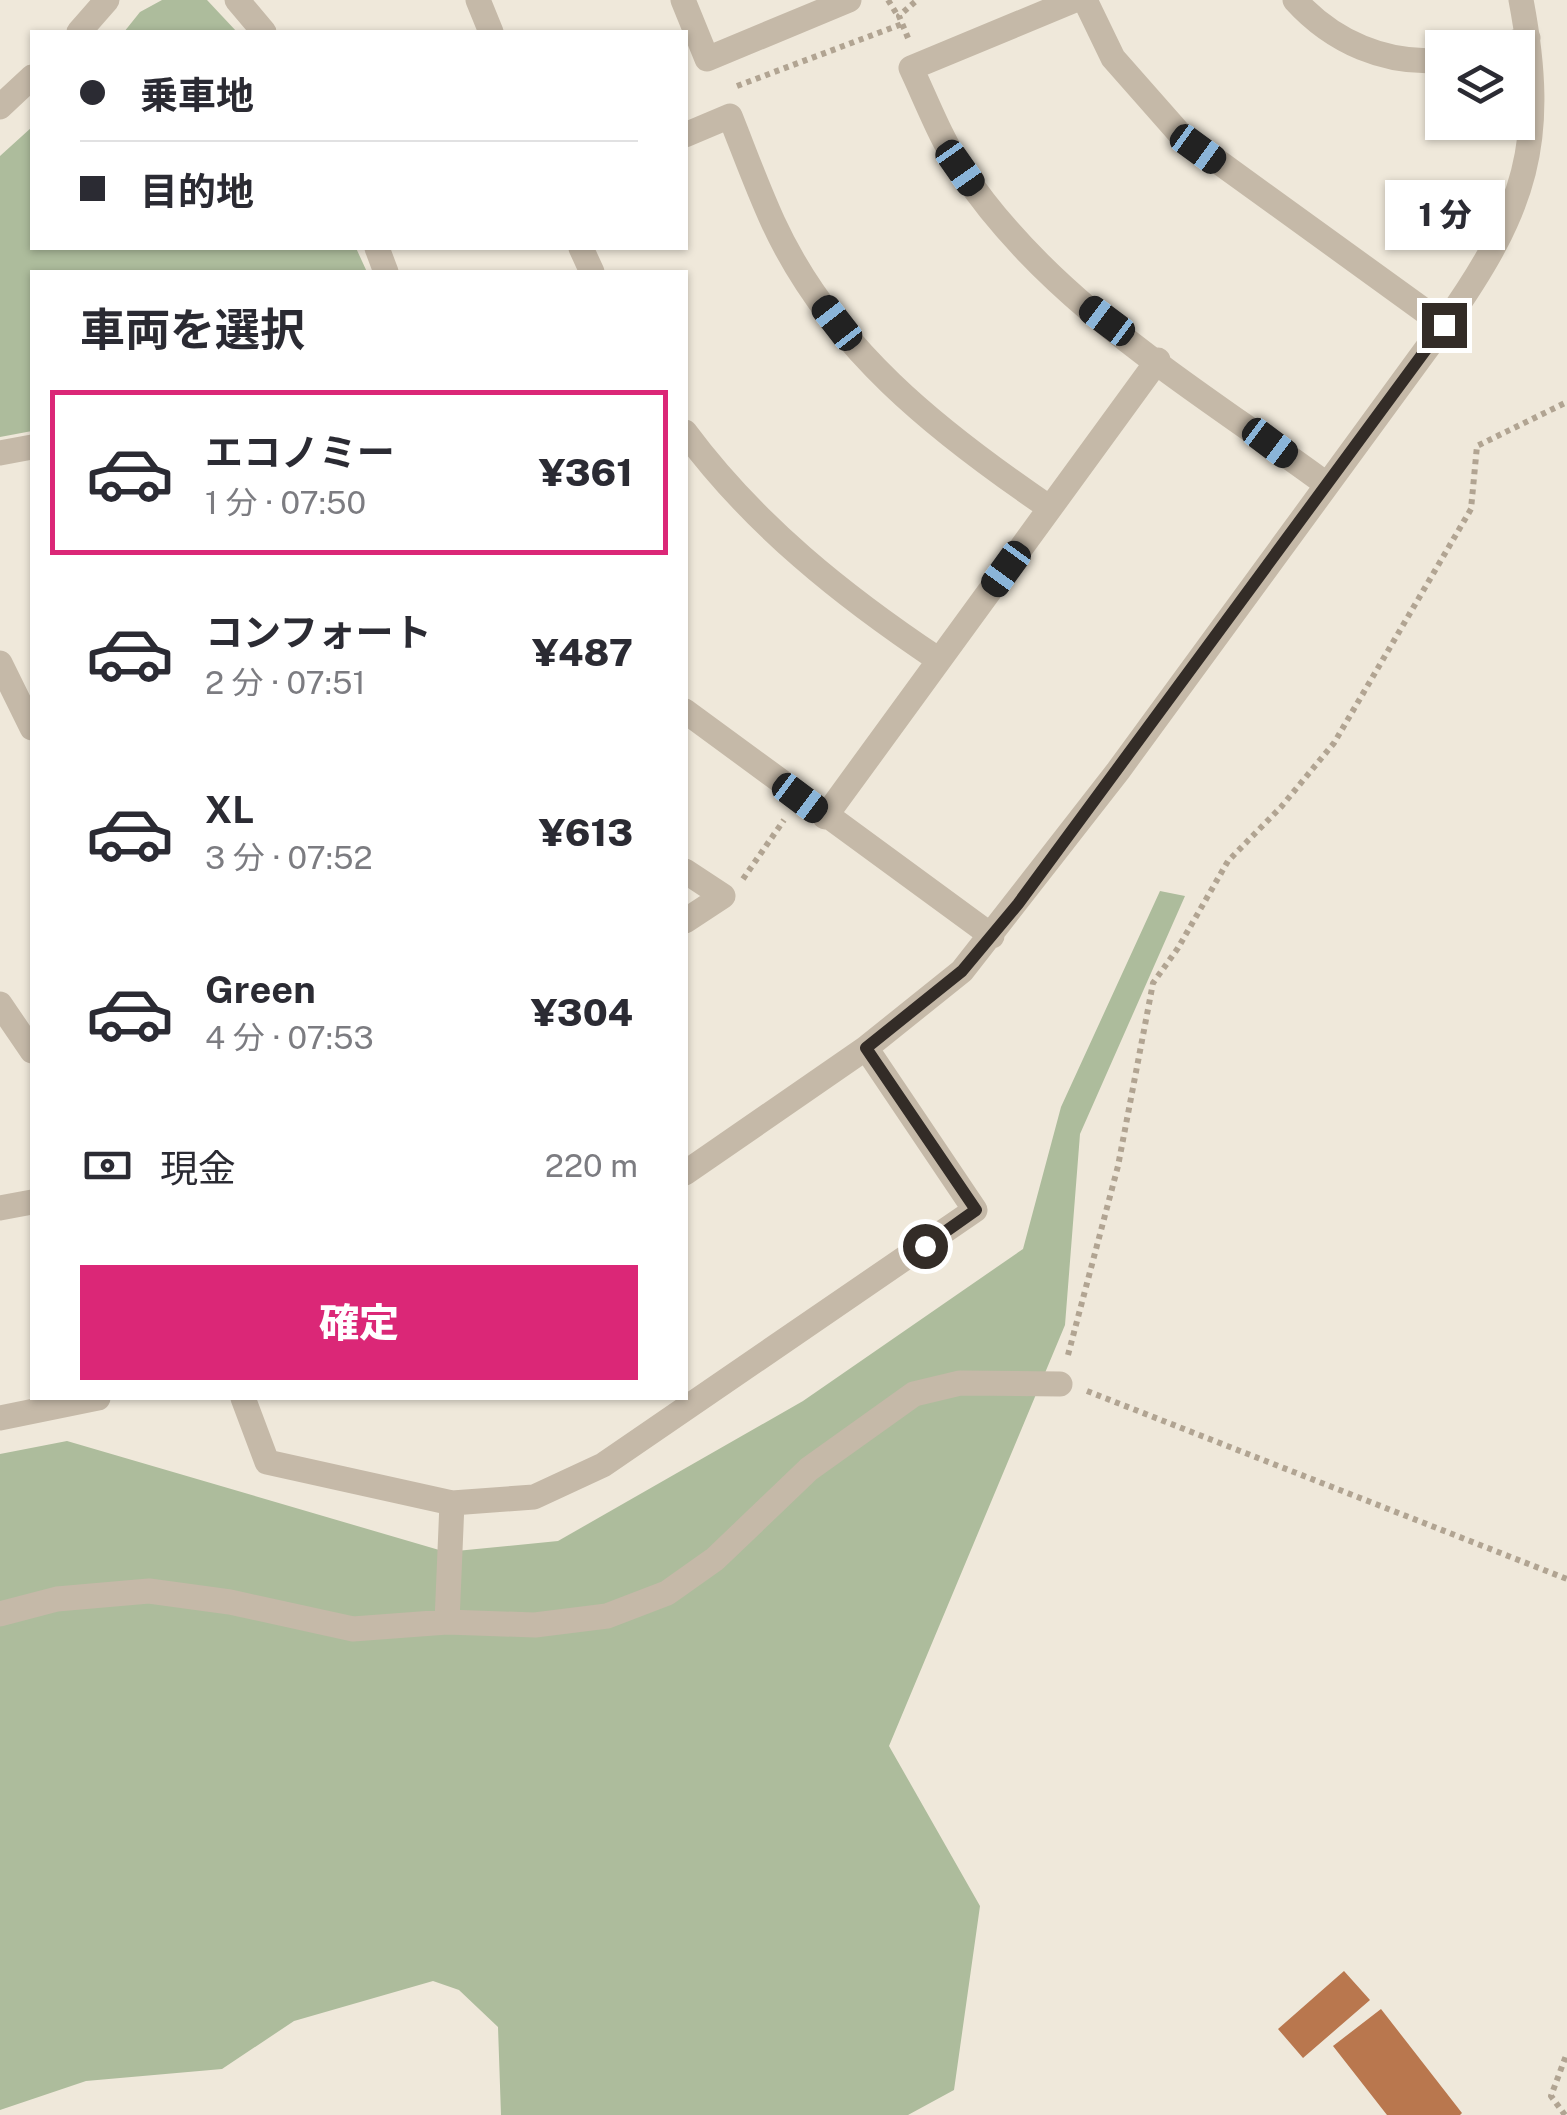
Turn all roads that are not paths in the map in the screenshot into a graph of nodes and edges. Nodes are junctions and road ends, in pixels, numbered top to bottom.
1 (108, 0) edge
2 (478, 0) edge
3 (683, 0) edge
4 (849, 0) edge
5 (1075, 0) edge
6 (1085, 0) edge
7 (1295, 0) edge
8 (1521, 0) edge
9 (81, 30) edge
10 (490, 30) edge
11 (1527, 30) edge
12 (1425, 62) edge
13 (30, 80) edge
14 (0, 107) edge
15 (688, 134) edge
16 (1531, 140) edge
17 (1444, 325) junction
18 (1158, 360) junction
19 (688, 436) edge
20 (30, 448) edge
21 (0, 453) edge
22 (1326, 484) junction
23 (1050, 508) junction
24 (939, 660) junction
25 (0, 664) edge
26 (688, 713) edge
27 (30, 724) edge
28 (825, 817) junction
29 (688, 873) edge
30 (688, 919) edge
31 (992, 936) junction
32 (0, 1004) edge
33 (30, 1048) edge
34 (866, 1048) junction
35 (688, 1171) edge
36 (30, 1202) edge
37 (0, 1208) edge
38 (1060, 1384) road end
39 (88, 1400) edge
40 (243, 1400) edge
41 (0, 1418) edge
42 (452, 1502) junction
43 (0, 1614) edge
44 (447, 1622) junction

1 - 9 street
2 - 10 street
3 - 4 street
5 - 18 street
6 - 17 street
7 - 12 street
8 - 11 street
13 - 14 street
15 - 23 street
16 - 17 street
17 - 22 street
18 - 22 street
18 - 23 street
19 - 24 street
20 - 21 street
22 - 31 street
23 - 24 street
24 - 28 street
25 - 27 street
26 - 28 street
28 - 31 street
29 - 30 street
31 - 34 street
32 - 33 street
34 - 35 street
34 - 42 street
36 - 37 street
38 - 44 street
39 - 41 street
40 - 42 street
42 - 44 street
43 - 44 street

